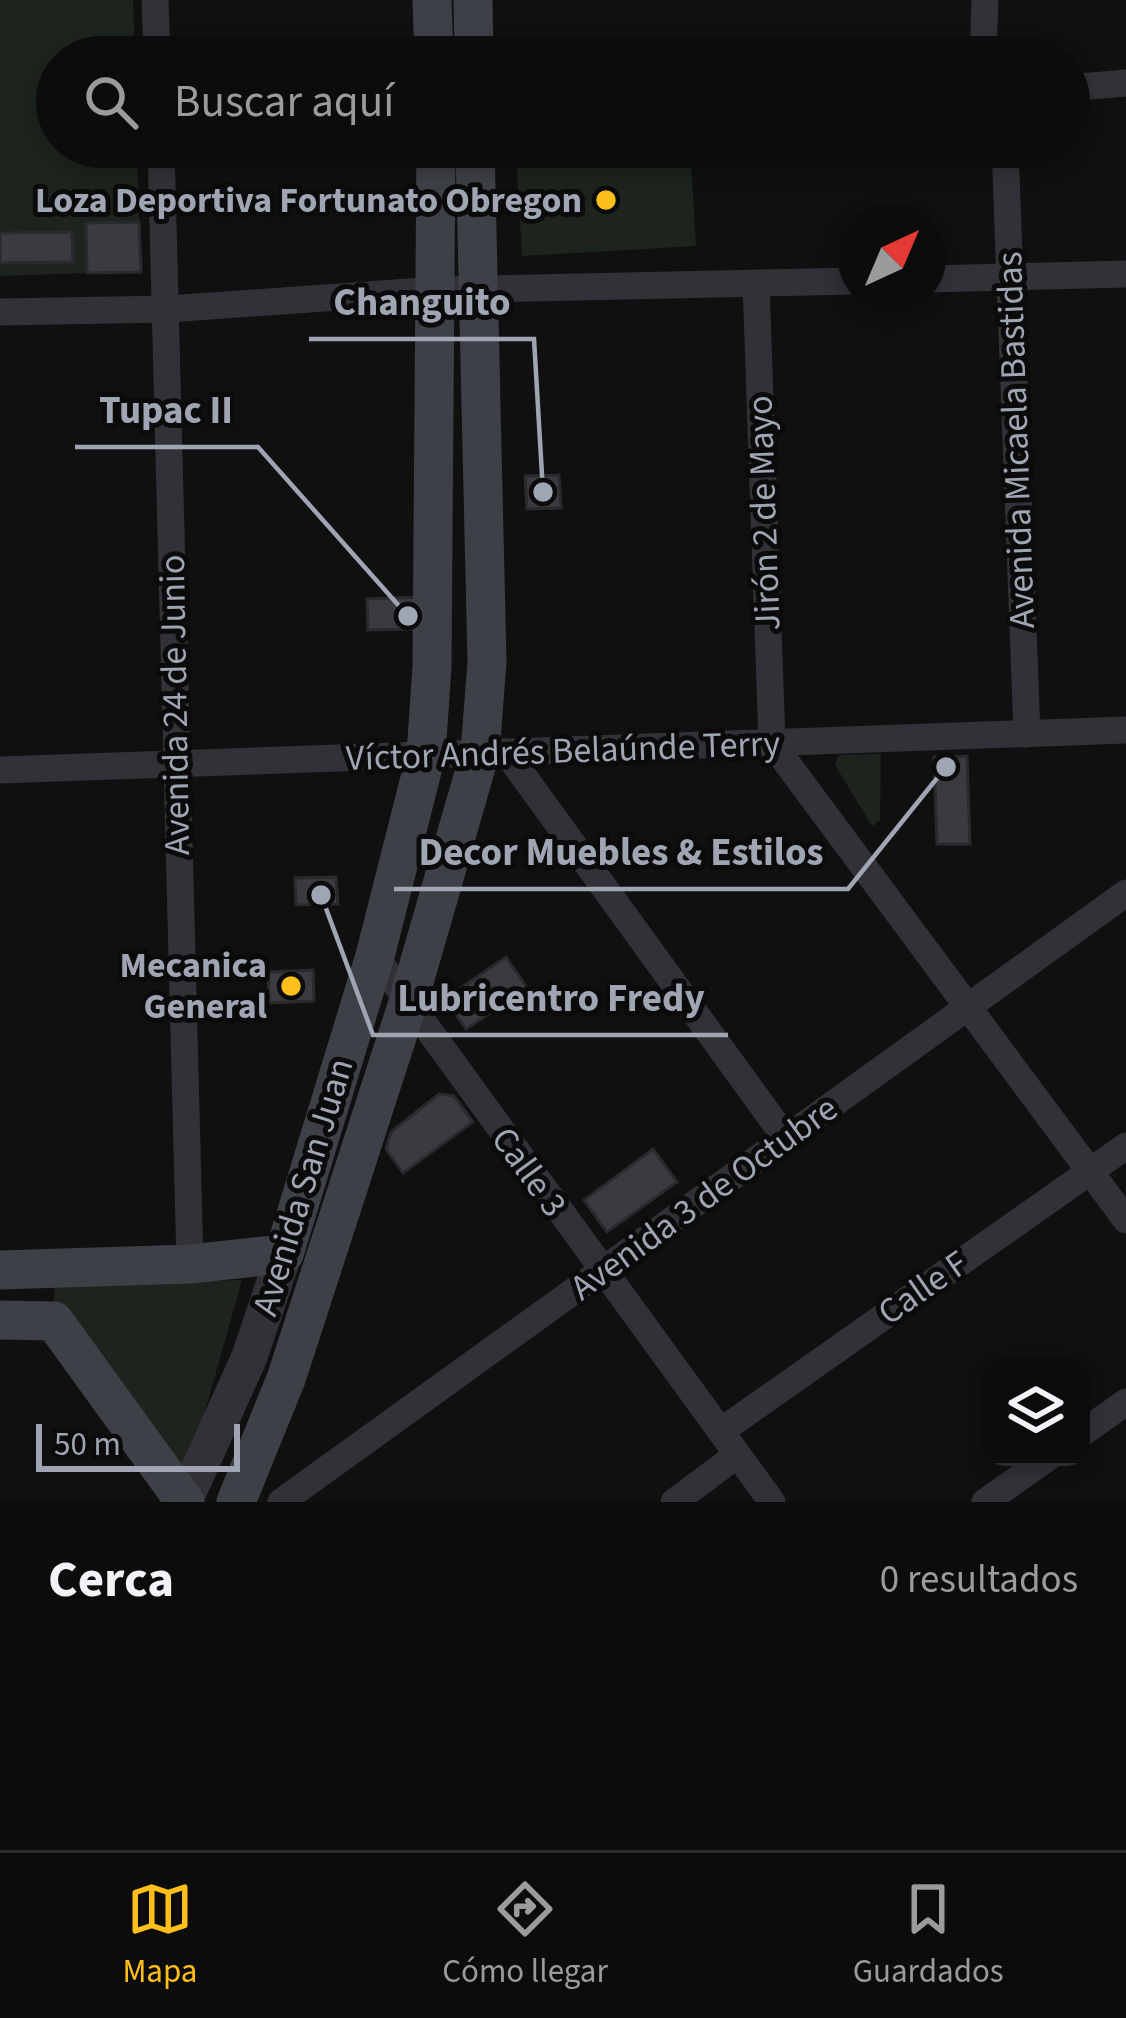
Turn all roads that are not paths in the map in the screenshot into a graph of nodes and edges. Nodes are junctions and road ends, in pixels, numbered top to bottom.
1 (155, 0) edge
2 (432, 0) edge
3 (473, 0) edge
4 (985, 0) edge
5 (156, 36) edge
6 (433, 36) edge
7 (474, 36) edge
8 (984, 36) edge
9 (1126, 83) edge
10 (1090, 86) edge
11 (162, 168) edge
12 (436, 168) edge
13 (476, 168) edge
14 (1006, 168) edge
15 (1126, 274) edge
16 (1010, 277) junction
17 (946, 279) edge
18 (838, 281) edge
19 (756, 283) junction
20 (478, 289) junction
21 (436, 290) junction
22 (169, 309) junction
23 (0, 312) edge
24 (1126, 730) edge
25 (1027, 734) junction
26 (772, 743) junction
27 (493, 753) junction
28 (426, 755) junction
29 (175, 767) junction
30 (0, 770) edge
31 (1126, 893) edge
32 (374, 956) junction
33 (407, 1006) junction
34 (970, 1006) junction
35 (785, 1138) junction
36 (1126, 1146) edge
37 (1090, 1171) junction
38 (1126, 1220) edge
39 (284, 1254) junction
40 (190, 1264) junction
41 (0, 1270) edge
42 (603, 1273) junction
43 (0, 1320) edge
44 (1126, 1402) edge
45 (1090, 1428) edge
46 (721, 1431) junction
47 (737, 1455) junction
48 (1036, 1466) edge
49 (184, 1502) edge
50 (236, 1502) edge
51 (281, 1502) edge
52 (674, 1502) edge
53 (772, 1502) edge
54 (986, 1502) edge

1 - 5 street
2 - 6 main road
3 - 7 main road
4 - 8 street
9 - 10 street
11 - 22 street, Avenida 24 de Junio
12 - 21 main road, Avenida San Juan
13 - 20 main road, Avenida San Juan
14 - 16 street, Avenida Micaela Bastidas
15 - 16 street
16 - 17 street
16 - 25 street, Avenida Micaela Bastidas
18 - 19 street
19 - 20 street
19 - 26 street, Jirón 2 de Mayo
20 - 21 street
20 - 27 main road, Avenida San Juan
21 - 22 street
21 - 28 main road, Avenida San Juan
22 - 23 street
22 - 29 street, Avenida 24 de Junio
24 - 25 street, Víctor Andrés Belaúnde Terry
25 - 26 street, Víctor Andrés Belaúnde Terry
26 - 27 street, Víctor Andrés Belaúnde Terry
26 - 34 street
27 - 28 street, Víctor Andrés Belaúnde Terry
27 - 33 main road, Avenida San Juan
27 - 35 street
28 - 29 street, Víctor Andrés Belaúnde Terry
28 - 32 main road, Avenida San Juan
29 - 30 street, Víctor Andrés Belaúnde Terry
29 - 40 street, Avenida 24 de Junio
31 - 34 street, Avenida 3 de Octubre
32 - 33 street, Calle 3
32 - 39 main road, Avenida San Juan
33 - 42 street, Calle 3
33 - 50 main road, Avenida San Juan
34 - 35 street, Avenida 3 de Octubre
34 - 37 street
35 - 42 street, Avenida 3 de Octubre
36 - 37 street, Calle F
37 - 38 street
37 - 46 street, Calle F
39 - 40 main road
39 - 49 street, Avenida San Juan
40 - 41 main road
42 - 46 street, Calle 3
42 - 51 street, Avenida 3 de Octubre
43 - 49 main road
44 - 45 street
46 - 47 street, Calle 3
47 - 52 street
47 - 53 street, Calle 3
48 - 54 street

